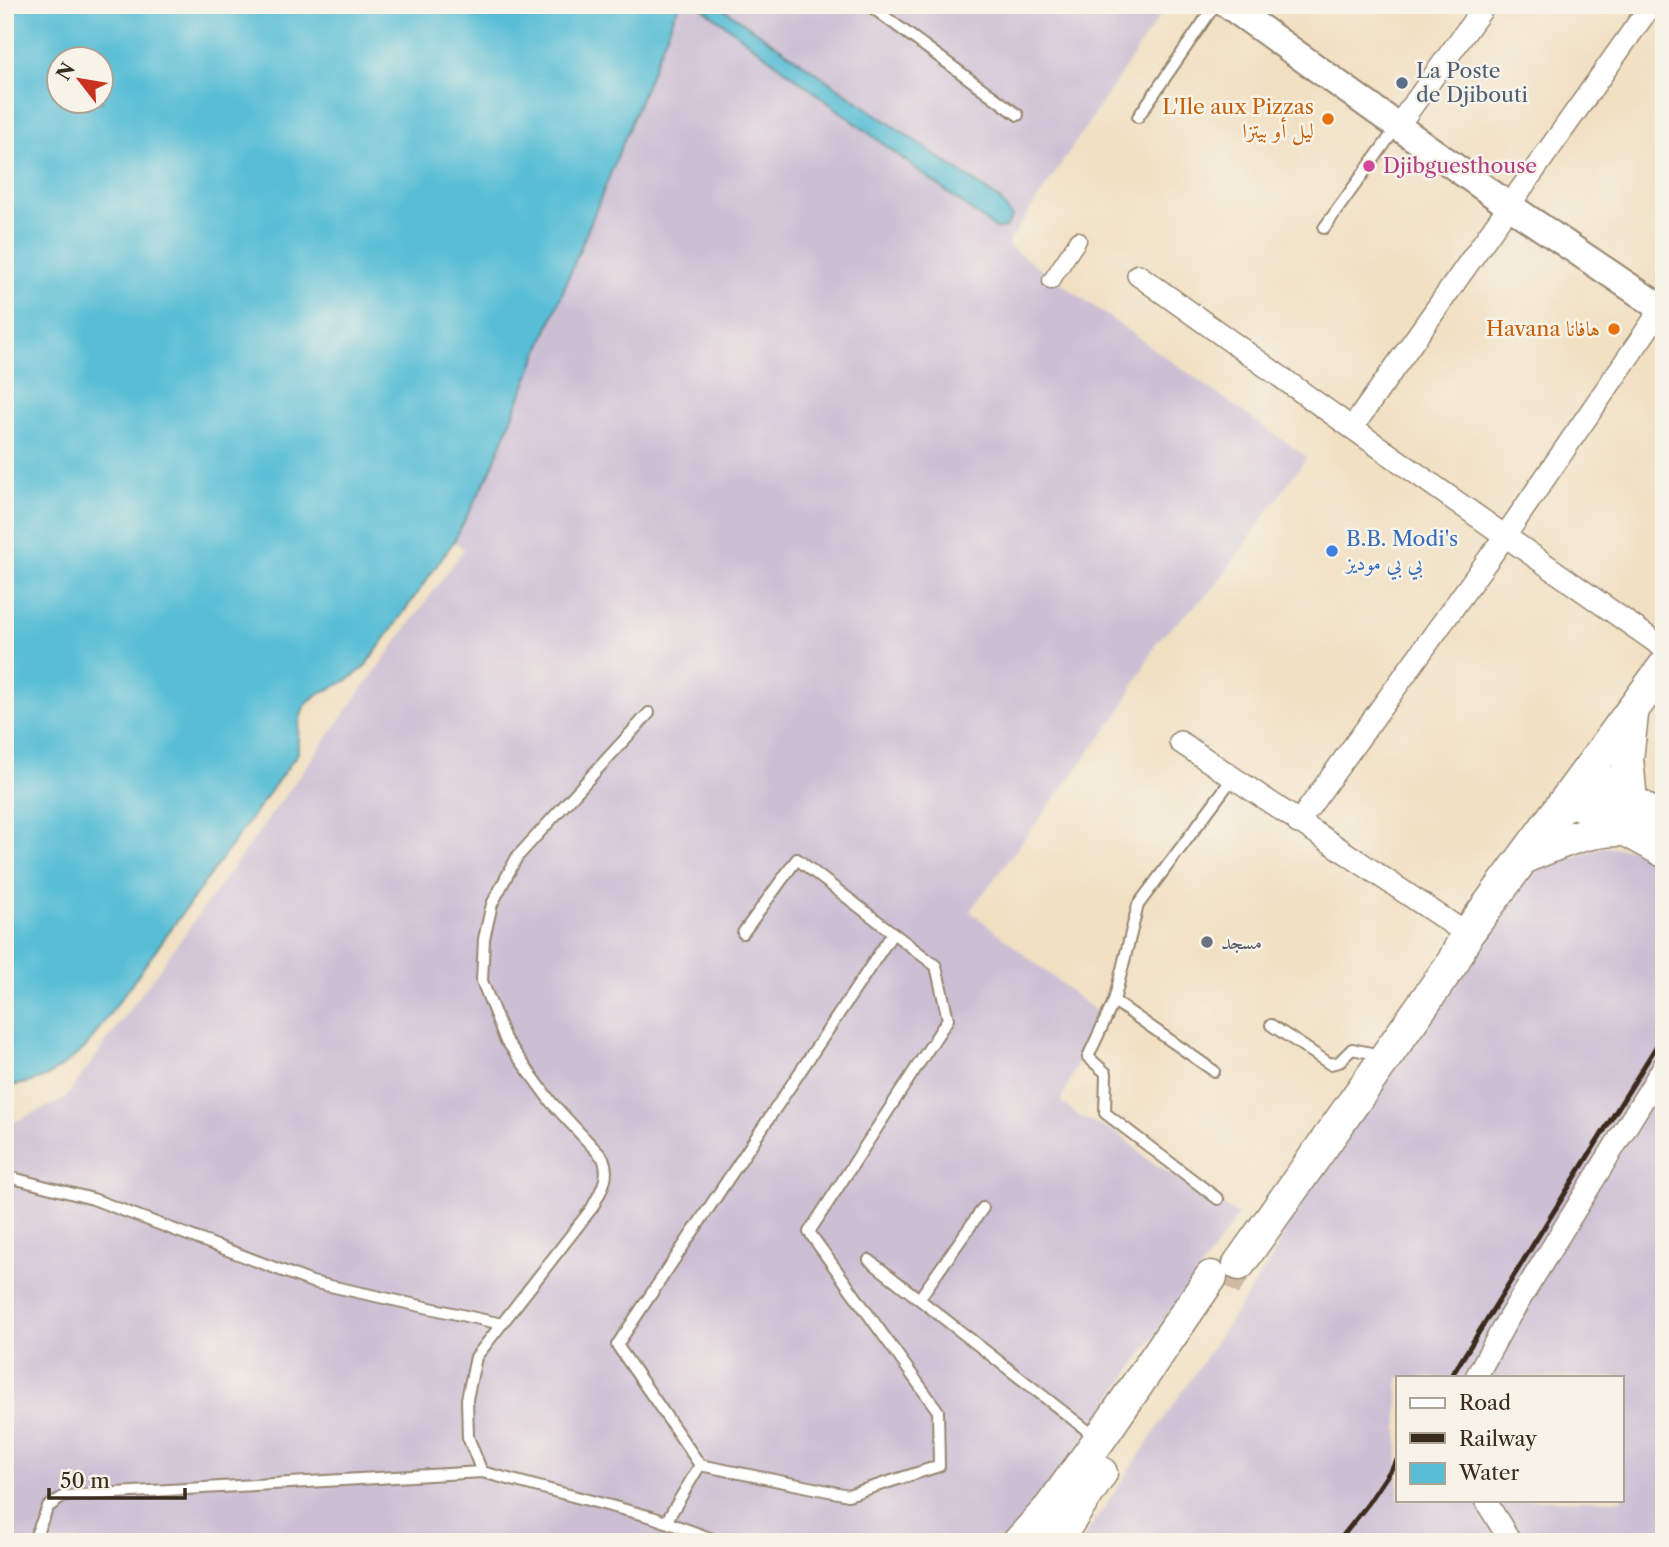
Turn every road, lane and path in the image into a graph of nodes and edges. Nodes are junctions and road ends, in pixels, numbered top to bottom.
1 (869, 5) edge
2 (1215, 5) edge
3 (1228, 5) edge
4 (1485, 5) edge
5 (1651, 5) edge
6 (1018, 115) dead end
7 (1138, 117) dead end
8 (1396, 127) junction
9 (1508, 205) junction
10 (1324, 228) dead end
11 (1078, 240) dead end
12 (1139, 275) dead end
13 (1051, 281) dead end
14 (1663, 308) edge
15 (1352, 428) junction
16 (1505, 536) junction
17 (1664, 649) edge
18 (1664, 667) edge
19 (1633, 710) junction
20 (649, 713) dead end
21 (1180, 742) dead end
22 (1589, 771) junction
23 (1232, 779) junction
24 (1569, 798) junction
25 (1627, 816) junction
26 (1298, 823) junction
27 (1664, 823) edge
28 (1664, 851) edge
29 (1526, 856) junction
30 (743, 933) dead end
31 (893, 933) junction
32 (1466, 936) junction
33 (1114, 1001) junction
34 (1270, 1025) dead end
35 (1371, 1053) junction
36 (1664, 1066) edge
37 (1214, 1072) dead end
38 (1323, 1133) junction
39 (5, 1176) edge
40 (1218, 1199) dead end
41 (984, 1208) dead end
42 (869, 1260) dead end
43 (1225, 1271) junction
44 (919, 1299) junction
45 (502, 1324) junction
46 (1477, 1376) edge
47 (1099, 1440) junction
48 (700, 1465) junction
49 (482, 1472) junction
50 (1486, 1502) edge
51 (666, 1522) junction
52 (33, 1542) edge
53 (722, 1542) edge
54 (1019, 1542) edge
55 (1055, 1542) edge
56 (1511, 1542) edge

1 - 6 lane
2 - 7 lane
3 - 8 street
4 - 8 street
5 - 9 street
8 - 9 street
8 - 10 lane
9 - 14 street
9 - 15 street
11 - 13 street
12 - 15 street
14 - 16 street
15 - 16 street
16 - 17 street
16 - 26 street
18 - 19 main road
19 - 22 main road
19 - 25 main road
20 - 45 lane
21 - 23 street
22 - 24 main road
22 - 25 main road
23 - 26 street
23 - 33 lane
24 - 25 main road
24 - 29 main road
25 - 27 main road
25 - 28 main road
25 - 29 main road
26 - 32 street
29 - 32 main road
30 - 31 lane
31 - 48 lane
31 - 48 lane
32 - 35 main road
32 - 38 main road
33 - 37 lane
33 - 40 lane
34 - 35 lane
35 - 38 main road
36 - 46 street
38 - 43 main road
39 - 45 lane
41 - 44 lane
42 - 44 lane
43 - 47 main road
43 - 55 main road
44 - 47 lane
45 - 49 lane
47 - 54 main road
48 - 51 lane
49 - 51 lane
49 - 52 lane
50 - 56 street
51 - 53 lane

